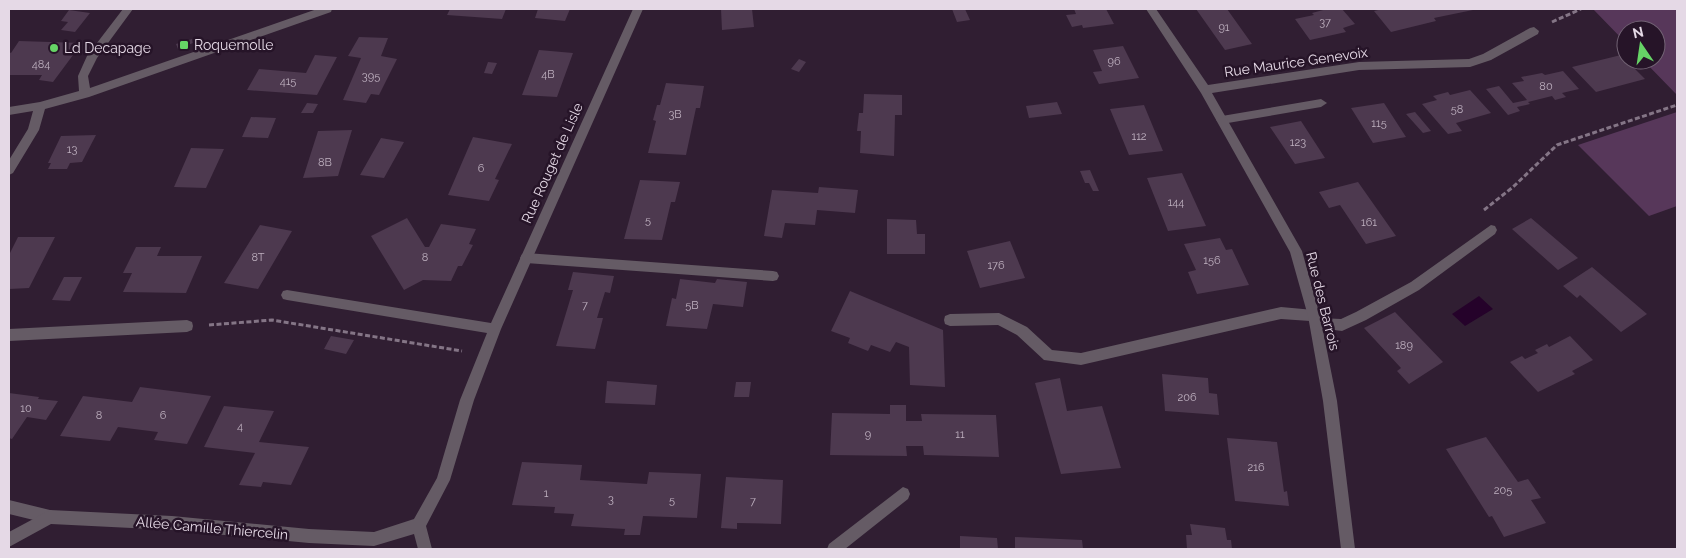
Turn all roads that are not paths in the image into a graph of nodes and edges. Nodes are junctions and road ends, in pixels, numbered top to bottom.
1 (128, 9) edge
2 (326, 9) edge
3 (638, 9) edge
4 (1151, 9) edge
5 (1534, 31) road end
6 (1206, 90) junction
7 (85, 94) junction
8 (1321, 103) dead end
9 (40, 106) junction
10 (9, 111) edge
11 (1222, 120) junction
12 (9, 170) edge
13 (1491, 230) dead end
14 (526, 258) junction
15 (773, 276) dead end
16 (287, 295) dead end
17 (950, 320) dead end
18 (1315, 320) junction
19 (187, 326) road end
20 (495, 330) junction
21 (9, 335) edge
22 (903, 494) dead end
23 (9, 507) edge
24 (50, 517) junction
25 (419, 525) junction
26 (9, 540) edge
27 (425, 549) edge
28 (834, 549) edge
29 (1348, 549) edge

1 - 7 street
2 - 7 street
3 - 14 street, Rue Rouget de Lisle
4 - 6 street, Rue des Barrois
5 - 6 street, Rue Maurice Genevoix
6 - 11 street, Rue des Barrois
7 - 9 street
8 - 11 street
9 - 10 street
9 - 12 street
11 - 18 street, Rue des Barrois
13 - 18 street
14 - 15 street
14 - 20 street, Rue Rouget de Lisle
16 - 20 street
17 - 18 street
18 - 29 street, Rue des Barrois
19 - 21 street
20 - 25 street, Rue Rouget de Lisle
22 - 28 street
23 - 24 street, Allée Camille Thiercelin
24 - 25 street, Allée Camille Thiercelin
24 - 26 street
25 - 27 street

